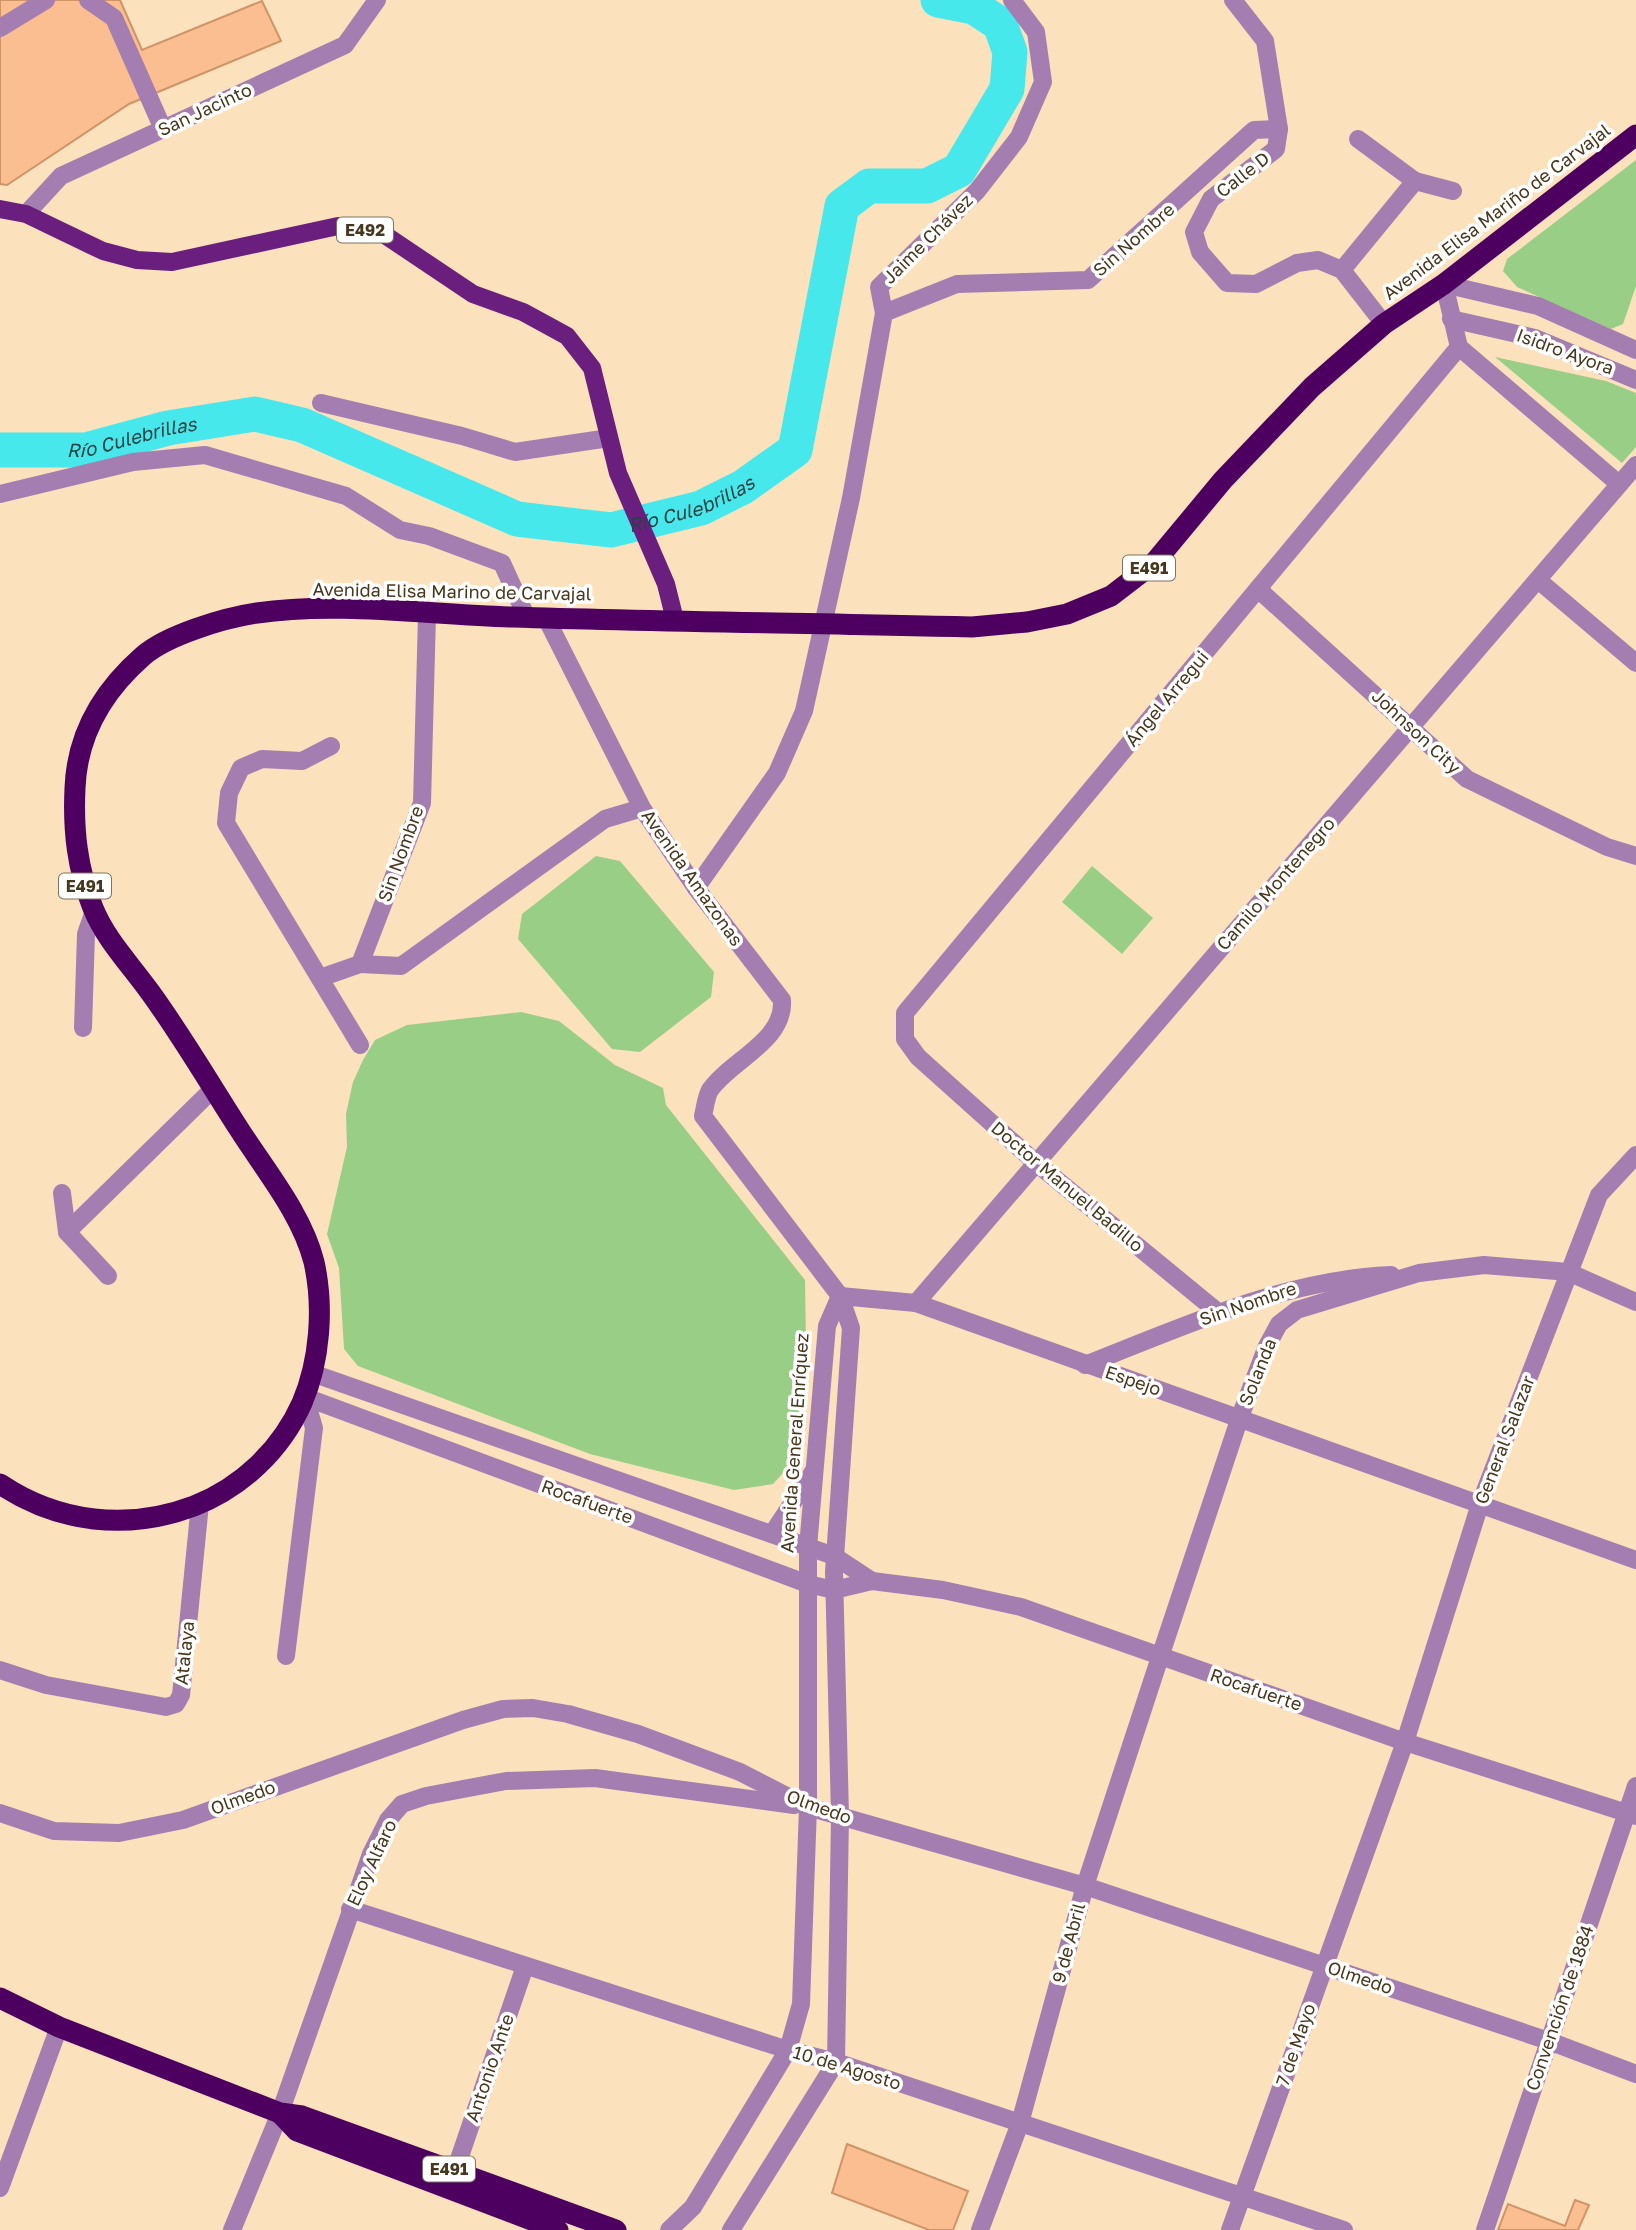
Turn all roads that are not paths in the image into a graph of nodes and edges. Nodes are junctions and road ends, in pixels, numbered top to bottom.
1 (46, 0) edge
2 (88, 0) edge
3 (377, 0) edge
4 (1012, 0) edge
5 (1233, 0) edge
6 (0, 28) edge
7 (163, 129) junction
8 (1279, 129) junction
9 (1636, 135) edge
10 (1358, 139) dead end
11 (1415, 181) junction
12 (1453, 191) dead end
13 (0, 209) edge
14 (26, 214) junction
15 (1342, 270) junction
16 (1444, 284) junction
17 (884, 313) junction
18 (1451, 319) junction
19 (1384, 324) junction
20 (1635, 346) edge
21 (1459, 347) junction
22 (1628, 376) edge
23 (321, 403) dead end
24 (609, 438) junction
25 (1636, 466) edge
26 (1619, 484) junction
27 (0, 494) edge
28 (1538, 580) junction
29 (1258, 589) junction
30 (428, 615) junction
31 (537, 618) junction
32 (675, 620) junction
33 (823, 625) junction
34 (1636, 663) edge
35 (1412, 728) junction
36 (331, 746) dead end
37 (642, 808) junction
38 (1636, 856) edge
39 (696, 888) junction
40 (94, 911) junction
41 (359, 964) junction
42 (320, 978) junction
43 (83, 1028) dead end
44 (360, 1045) dead end
45 (918, 1057) joint
46 (213, 1089) junction
47 (1636, 1155) edge
48 (1035, 1162) junction
49 (62, 1193) dead end
50 (67, 1232) junction
51 (1568, 1272) junction
52 (1419, 1273) junction
53 (108, 1276) dead end
54 (840, 1296) junction
55 (1636, 1302) edge
56 (916, 1303) junction
57 (1219, 1313) junction
58 (1085, 1364) junction
59 (312, 1373) junction
60 (305, 1397) junction
61 (1240, 1417) junction
62 (817, 1463) junction
63 (1, 1486) edge
64 (200, 1504) junction
65 (1480, 1504) junction
66 (772, 1534) junction
67 (808, 1547) junction
68 (834, 1556) junction
69 (1636, 1560) edge
70 (872, 1581) junction
71 (808, 1584) junction
72 (834, 1590) junction
73 (286, 1656) dead end
74 (1160, 1657) junction
75 (0, 1670) edge
76 (1405, 1742) junction
77 (1636, 1786) edge
78 (808, 1807) junction
79 (0, 1813) edge
80 (1631, 1814) edge
81 (840, 1816) junction
82 (1085, 1886) junction
83 (350, 1909) junction
84 (526, 1966) junction
85 (1324, 1966) junction
86 (0, 1998) edge
87 (59, 2027) junction
88 (1549, 2041) junction
89 (788, 2050) junction
90 (835, 2062) junction
91 (1636, 2074) edge
92 (280, 2113) junction
93 (1020, 2123) junction
94 (455, 2171) junction
95 (0, 2188) edge
96 (1242, 2197) junction
97 (587, 2226) edge
98 (232, 2230) edge
99 (558, 2230) edge
100 (616, 2230) edge
101 (669, 2230) edge
102 (731, 2230) edge
103 (980, 2230) edge
104 (1230, 2230) edge
105 (1344, 2230) edge
106 (1485, 2230) edge

1 - 6 street
2 - 7 street
3 - 7 street, San Jacinto
4 - 17 street, Jaime Chávez
5 - 8 street, Calle D
7 - 14 street, San Jacinto
8 - 15 street, Calle D
8 - 17 street, Sin Nombre
9 - 16 highway, Avenida Elisa Mariño de Carvajal / E491
10 - 11 street
11 - 12 street
11 - 15 street
13 - 14 main road, E492
14 - 24 main road, E492
15 - 19 street
16 - 18 street
16 - 19 highway, Avenida Elisa Mariño de Carvajal / E491
16 - 20 street, Isidro Ayora
17 - 33 street, Jaime Chávez
18 - 21 street
18 - 22 street, Isidro Ayora
19 - 33 highway, Avenida Elisa Marino de Carvajal / E491
20 - 22 street
21 - 26 street
21 - 29 street, Ángel Arregui
23 - 24 street
24 - 32 main road, E492
25 - 26 street, Camilo Montenegro
26 - 28 street, Camilo Montenegro
27 - 31 street, Avenida Amazonas
28 - 34 street
28 - 35 street, Camilo Montenegro
29 - 35 street, Johnson City
29 - 45 street, Ángel Arregui
30 - 31 highway, Avenida Elisa Marino de Carvajal / E491
30 - 40 highway, Avenida Elisa Marino de Carvajal / E491
30 - 41 street, Sin Nombre
31 - 32 highway, Avenida Elisa Marino de Carvajal / E491
31 - 37 street, Avenida Amazonas
32 - 33 highway, Avenida Elisa Marino de Carvajal / E491
33 - 39 street, Jaime Chávez
35 - 38 street, Johnson City
35 - 48 street, Camilo Montenegro
36 - 42 street
37 - 39 street, Avenida Amazonas
37 - 41 street
39 - 54 street, Avenida Amazonas
40 - 43 street
40 - 46 highway, Avenida Elisa Marino de Carvajal / E491
41 - 42 street
42 - 44 street
45 - 48 street, Doctor Manuel Badillo
46 - 50 street
46 - 59 highway, Avenida Elisa Marino de Carvajal / E491
47 - 51 street, General Salazar
48 - 56 street, Camilo Montenegro
48 - 57 street, Doctor Manuel Badillo
49 - 50 street
50 - 53 street
51 - 52 street, Solanda
51 - 55 street, Solanda
51 - 65 street, General Salazar
52 - 57 street, Sin Nombre
52 - 61 street, Solanda
54 - 56 street, Espejo
54 - 62 street, Avenida General Enríquez
54 - 68 street
56 - 58 street, Espejo
57 - 58 street, Sin Nombre
58 - 61 street, Espejo
59 - 60 highway, Avenida Elisa Marino de Carvajal / E491
59 - 66 street, Rocafuerte
60 - 64 highway, Avenida Elisa Marino de Carvajal / E491
60 - 71 street, Rocafuerte
60 - 73 street
61 - 65 street, Espejo
61 - 74 street, Solanda
62 - 66 street
62 - 67 street, Avenida General Enríquez
63 - 64 highway, Avenida Elisa Marino de Carvajal / E491
64 - 75 street, Atalaya
65 - 69 street, Espejo
65 - 76 street, General Salazar
66 - 67 street, Rocafuerte
67 - 68 street, Rocafuerte
67 - 71 street, Avenida General Enríquez
68 - 70 street, Rocafuerte
68 - 72 street
70 - 72 street, Rocafuerte
70 - 74 street, Rocafuerte
71 - 72 street, Rocafuerte
71 - 78 street, Avenida General Enríquez
72 - 81 street
74 - 76 street, Rocafuerte
74 - 82 street, 9 de Abril
76 - 80 street, Rocafuerte
76 - 85 street, 7 de Mayo
77 - 80 street, Convención de 1884
78 - 79 street, Olmedo
78 - 81 street, Olmedo
78 - 83 street, Eloy Alfaro
78 - 89 street, Avenida General Enríquez
80 - 88 street, Convención de 1884
81 - 82 street, Olmedo
81 - 90 street
82 - 85 street, Olmedo
82 - 93 street, 9 de Abril
83 - 84 street, 10 de Agosto
83 - 92 street, Eloy Alfaro
84 - 89 street, 10 de Agosto
84 - 94 street, Antonio Ante
85 - 88 street, Olmedo
85 - 96 street, 7 de Mayo
86 - 87 highway, E491
87 - 92 highway, E491
87 - 95 street
88 - 91 street, Olmedo
88 - 106 street, Convención de 1884
89 - 90 street, 10 de Agosto
89 - 101 street, Avenida General Enríquez
90 - 93 street, 10 de Agosto
90 - 102 street
92 - 94 highway, E491
92 - 98 street, Eloy Alfaro
92 - 99 highway, E491
93 - 96 street, 10 de Agosto
93 - 103 street, 9 de Abril
94 - 97 highway, E491
96 - 104 street, 7 de Mayo
96 - 105 street, 10 de Agosto
97 - 100 highway, E491

